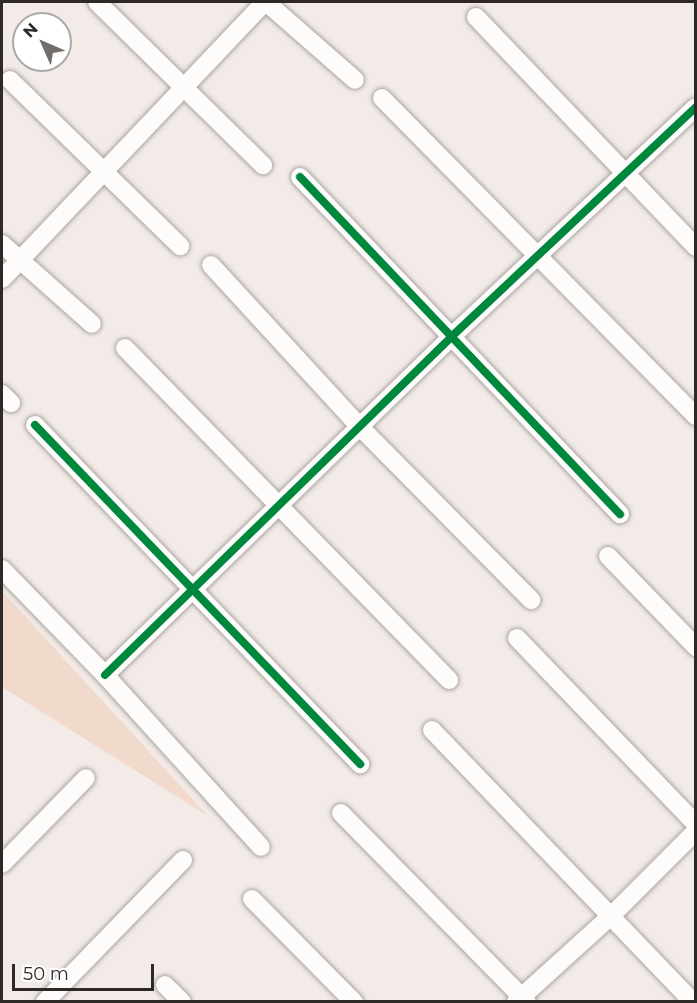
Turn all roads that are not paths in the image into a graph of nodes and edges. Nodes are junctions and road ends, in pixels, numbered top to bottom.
1 (96, 2) edge
2 (266, 2) edge
3 (476, 17) dead end
4 (10, 80) dead end
5 (355, 80) dead end
6 (185, 86) junction
7 (382, 98) dead end
8 (696, 107) edge
9 (263, 165) dead end
10 (104, 171) junction
11 (624, 175) junction
12 (300, 177) dead end
13 (2, 244) edge
14 (180, 246) dead end
15 (696, 247) edge
16 (537, 255) junction
17 (20, 260) junction
18 (211, 265) dead end
19 (2, 279) edge
20 (92, 324) dead end
21 (450, 338) junction
22 (125, 348) dead end
23 (696, 417) edge
24 (35, 425) dead end
25 (359, 426) junction
26 (278, 504) junction
27 (620, 514) dead end
28 (608, 556) dead end
29 (2, 569) edge
30 (191, 588) junction
31 (531, 600) dead end
32 (517, 638) dead end
33 (696, 646) edge
34 (105, 675) junction
35 (449, 680) dead end
36 (432, 730) dead end
37 (360, 764) dead end
38 (86, 778) dead end
39 (341, 813) dead end
40 (696, 824) edge
41 (696, 831) edge
42 (261, 847) dead end
43 (183, 860) dead end
44 (2, 864) edge
45 (252, 899) dead end
46 (612, 915) junction
47 (165, 985) dead end
48 (522, 1000) edge
49 (45, 1002) edge
50 (182, 1002) edge
51 (354, 1002) edge
52 (693, 1002) edge

1 - 6 street
2 - 5 street
2 - 6 street
3 - 11 street
4 - 10 street
6 - 9 street
6 - 10 street
7 - 16 street
8 - 11 street
10 - 14 street
10 - 17 street
11 - 15 street
11 - 16 street
12 - 21 street
13 - 17 street
16 - 21 street
16 - 23 street
17 - 19 street
17 - 20 street
18 - 25 street
21 - 25 street
21 - 27 street
22 - 26 street
24 - 30 street
25 - 26 street
25 - 31 street
26 - 30 street
26 - 35 street
28 - 33 street
29 - 34 street
30 - 34 street
30 - 37 street
32 - 40 street
34 - 42 street
36 - 46 street
38 - 44 street
39 - 48 street
41 - 46 street
43 - 49 street
45 - 51 street
46 - 48 street
46 - 52 street
47 - 50 street

